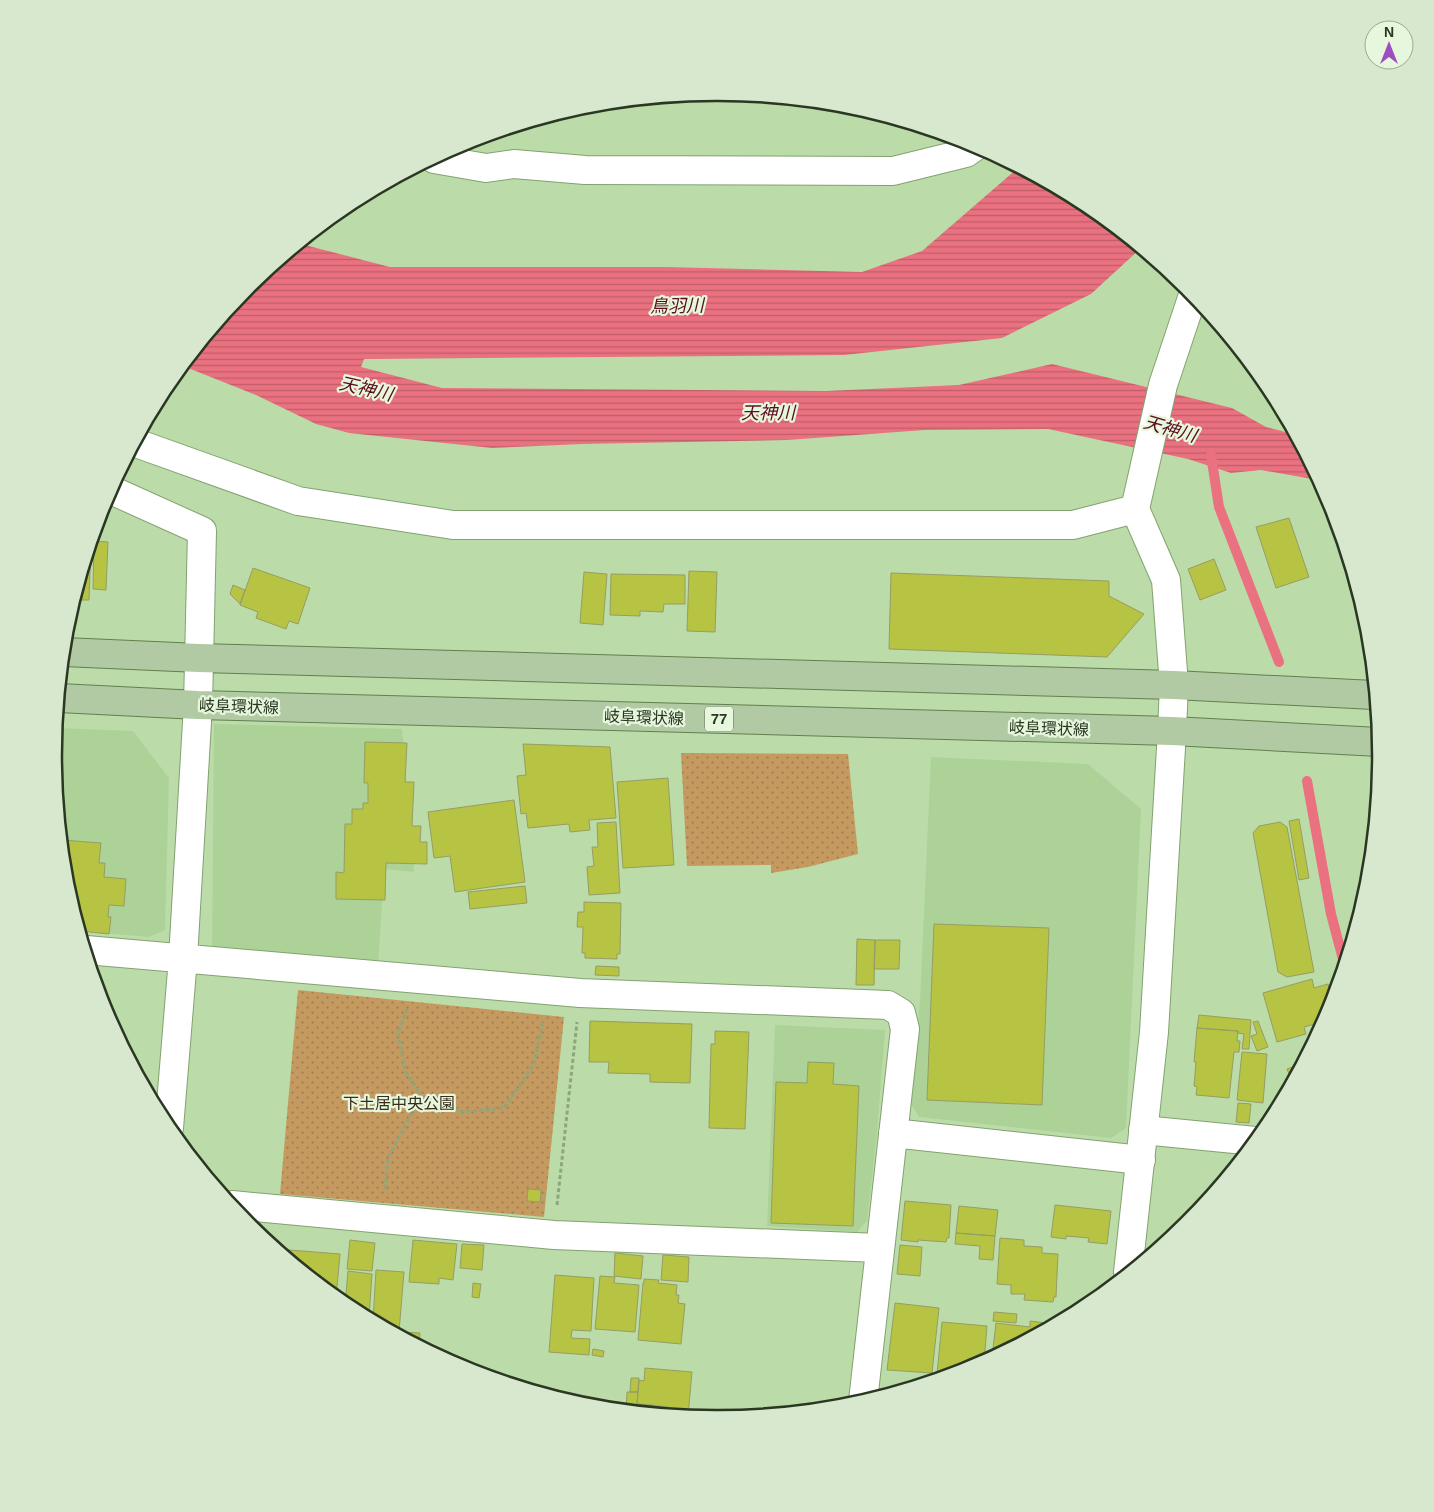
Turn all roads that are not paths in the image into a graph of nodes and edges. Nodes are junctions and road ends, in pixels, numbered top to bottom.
1 (968, 152) edge
2 (445, 161) edge
3 (1190, 304) edge
4 (142, 445) edge
5 (118, 493) edge
6 (1135, 509) junction
7 (71, 652) edge
8 (199, 658) junction
9 (1174, 685) junction
10 (1368, 695) edge
11 (65, 698) edge
12 (198, 705) junction
13 (1172, 731) junction
14 (1371, 742) edge
15 (92, 951) edge
16 (183, 958) junction
17 (170, 1115) edge
18 (1143, 1130) junction
19 (893, 1133) junction
20 (1246, 1140) edge
21 (1141, 1160) junction
22 (242, 1206) edge
23 (879, 1248) junction
24 (1129, 1264) edge
25 (864, 1393) edge

1 - 2 street
3 - 6 street
4 - 6 street
5 - 8 street
6 - 9 street
7 - 8 main road
8 - 9 main road
8 - 12 street
9 - 10 main road
9 - 13 street
11 - 12 main road, 岐阜環状線 / 77
12 - 13 main road, 岐阜環状線 / 77
12 - 16 street
13 - 14 main road, 岐阜環状線 / 77
13 - 18 street
15 - 16 street
16 - 17 street
16 - 19 street
18 - 20 street
18 - 21 street
19 - 21 street
19 - 23 street
21 - 24 street
22 - 23 street
23 - 25 street

